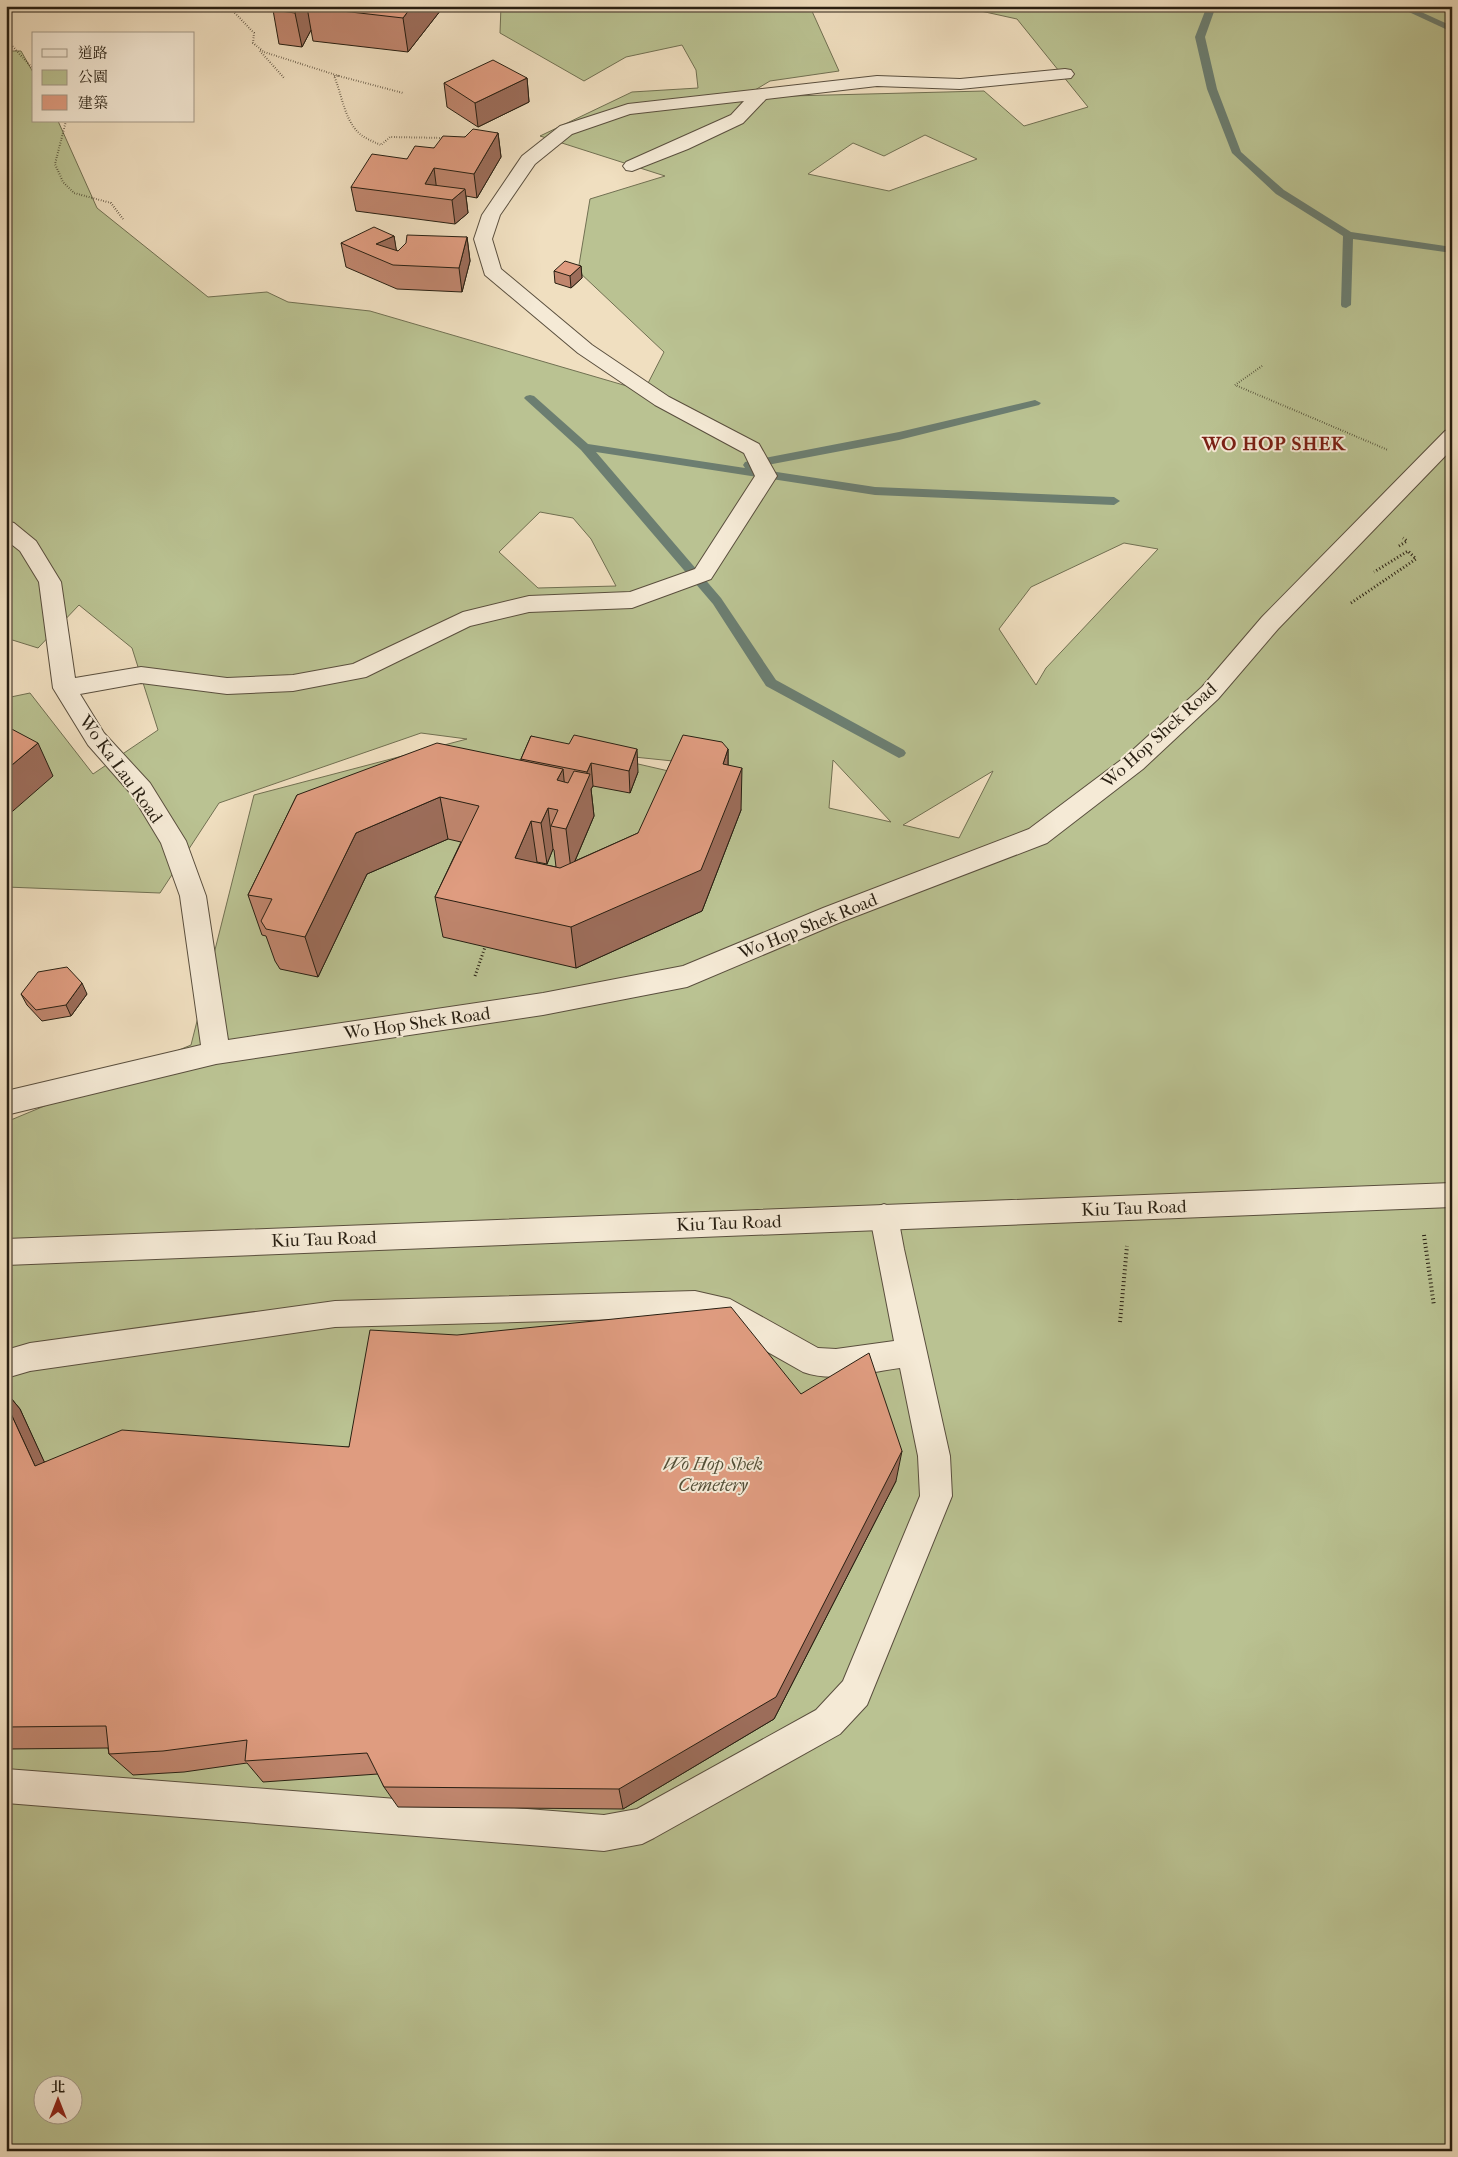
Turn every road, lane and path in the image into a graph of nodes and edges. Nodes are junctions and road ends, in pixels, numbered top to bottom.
1 (232, 6) edge
2 (6, 39) edge
3 (258, 48) junction
4 (32, 68) edge
5 (1065, 74) dead end
6 (339, 76) junction
7 (285, 79) dead end
8 (403, 93) dead end
9 (759, 96) junction
10 (66, 122) edge
11 (449, 138) edge
12 (632, 166) dead end
13 (123, 219) dead end
14 (1262, 366) dead end
15 (1452, 436) edge
16 (1390, 451) dead end
17 (6, 528) edge
18 (1401, 536) dead end
19 (1398, 546) dead end
20 (1366, 576) dead end
21 (1351, 603) dead end
22 (65, 688) junction
23 (485, 947) edge
24 (473, 981) dead end
25 (216, 1053) junction
26 (6, 1103) edge
27 (1452, 1195) edge
28 (884, 1217) junction
29 (1424, 1230) dead end
30 (1128, 1238) dead end
31 (6, 1252) edge
32 (1434, 1306) dead end
33 (1120, 1322) dead end
34 (911, 1352) junction
35 (6, 1364) edge
36 (6, 1786) edge

1 - 3 path
2 - 4 path
3 - 6 path
3 - 7 path
5 - 9 street
6 - 8 path
6 - 11 path
9 - 12 street
9 - 22 street
10 - 13 path
14 - 16 path
15 - 25 street, Wo Hop Shek Road
17 - 22 street, Wo Ka Lau Road
18 - 19 path
20 - 21 path
22 - 25 street, Wo Ka Lau Road
23 - 24 path
25 - 26 street, Wo Hop Shek Road
27 - 28 street, Kiu Tau Road
28 - 31 street, Kiu Tau Road
28 - 34 street
29 - 32 path
30 - 33 path
34 - 35 street
34 - 36 street

